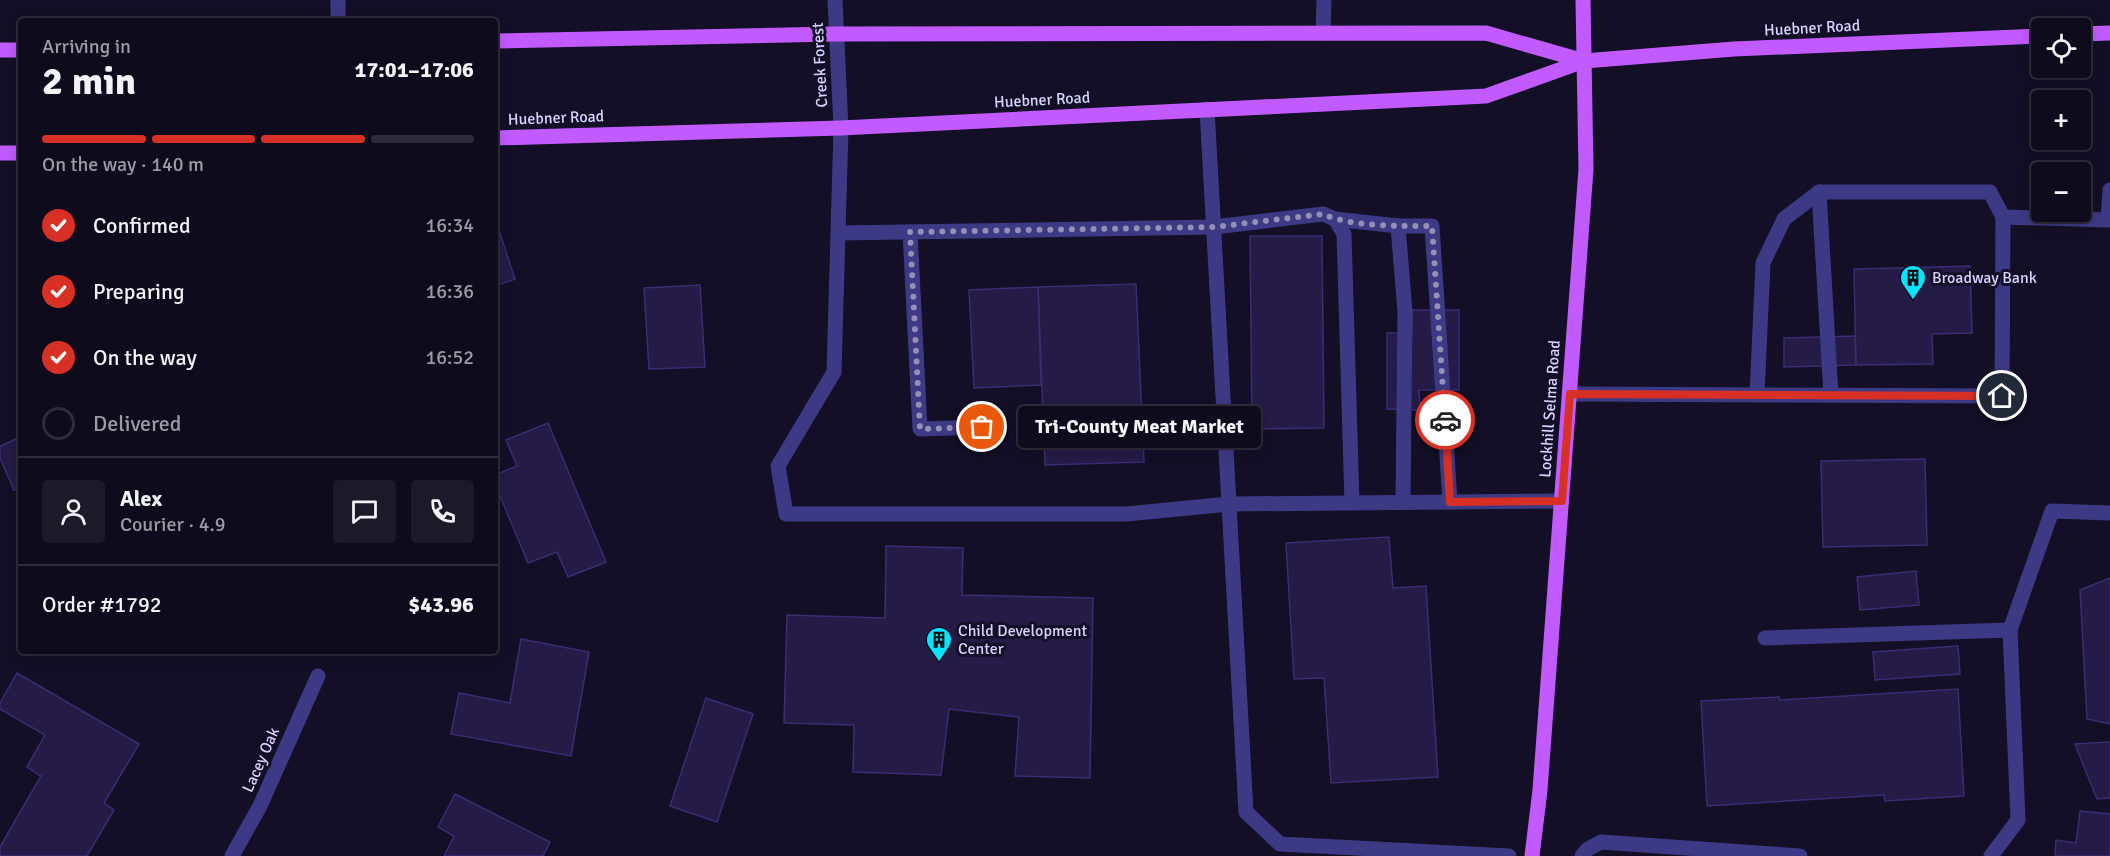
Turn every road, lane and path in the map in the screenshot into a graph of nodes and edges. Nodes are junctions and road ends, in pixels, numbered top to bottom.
1 (339, 0) edge
2 (835, 0) edge
3 (1324, 0) edge
4 (1583, 0) edge
5 (338, 18) edge
6 (1323, 33) junction
7 (2110, 33) edge
8 (836, 34) junction
9 (2091, 34) edge
10 (2031, 36) edge
11 (498, 41) edge
12 (0, 50) edge
13 (18, 50) edge
14 (1584, 61) junction
15 (1207, 110) junction
16 (841, 128) junction
17 (498, 138) edge
18 (0, 153) edge
19 (18, 153) edge
20 (2110, 190) edge
21 (1819, 192) junction
22 (2003, 217) junction
23 (1335, 219) junction
24 (2109, 220) edge
25 (1398, 226) junction
26 (1214, 227) junction
27 (910, 232) junction
28 (838, 233) junction
29 (1570, 394) junction
30 (1757, 395) junction
31 (1831, 395) junction
32 (982, 427) dead end
33 (1562, 501) junction
34 (1402, 502) junction
35 (1450, 502) junction
36 (1352, 503) junction
37 (1229, 504) junction
38 (2110, 513) edge
39 (2010, 630) junction
40 (1765, 638) dead end
41 (318, 676) dead end
42 (232, 856) edge
43 (1509, 856) edge
44 (1532, 856) edge
45 (1582, 856) edge
46 (1800, 856) edge
47 (1991, 856) edge

1 - 5 street
2 - 8 street, Creek Forest
3 - 6 street
4 - 14 main road, Lockhill Selma Road
6 - 8 main road, Huebner Road
6 - 14 main road, Huebner Road
7 - 9 main road
8 - 11 main road, Huebner Road
8 - 16 street, Creek Forest
10 - 14 main road, Huebner Road
12 - 13 main road
14 - 15 main road, Huebner Road
14 - 29 main road, Lockhill Selma Road
15 - 16 main road, Huebner Road
15 - 26 street
16 - 17 main road, Huebner Road
16 - 28 street, Creek Forest
18 - 19 main road
20 - 24 street
21 - 22 street
21 - 30 street
21 - 31 street
22 - 24 street
22 - 31 street
23 - 25 street
23 - 26 street
23 - 36 street
25 - 34 street
25 - 35 street
26 - 27 street
26 - 37 street
27 - 28 street
27 - 32 street
28 - 37 street, Creek Forest
29 - 30 street
29 - 33 main road, Lockhill Selma Road
30 - 31 street
33 - 35 street
33 - 44 main road, Lockhill Selma Road
34 - 35 street
34 - 36 street
36 - 37 street
37 - 43 street
38 - 39 street
39 - 40 street
39 - 47 street
41 - 42 street, Lacey Oak
45 - 46 street

